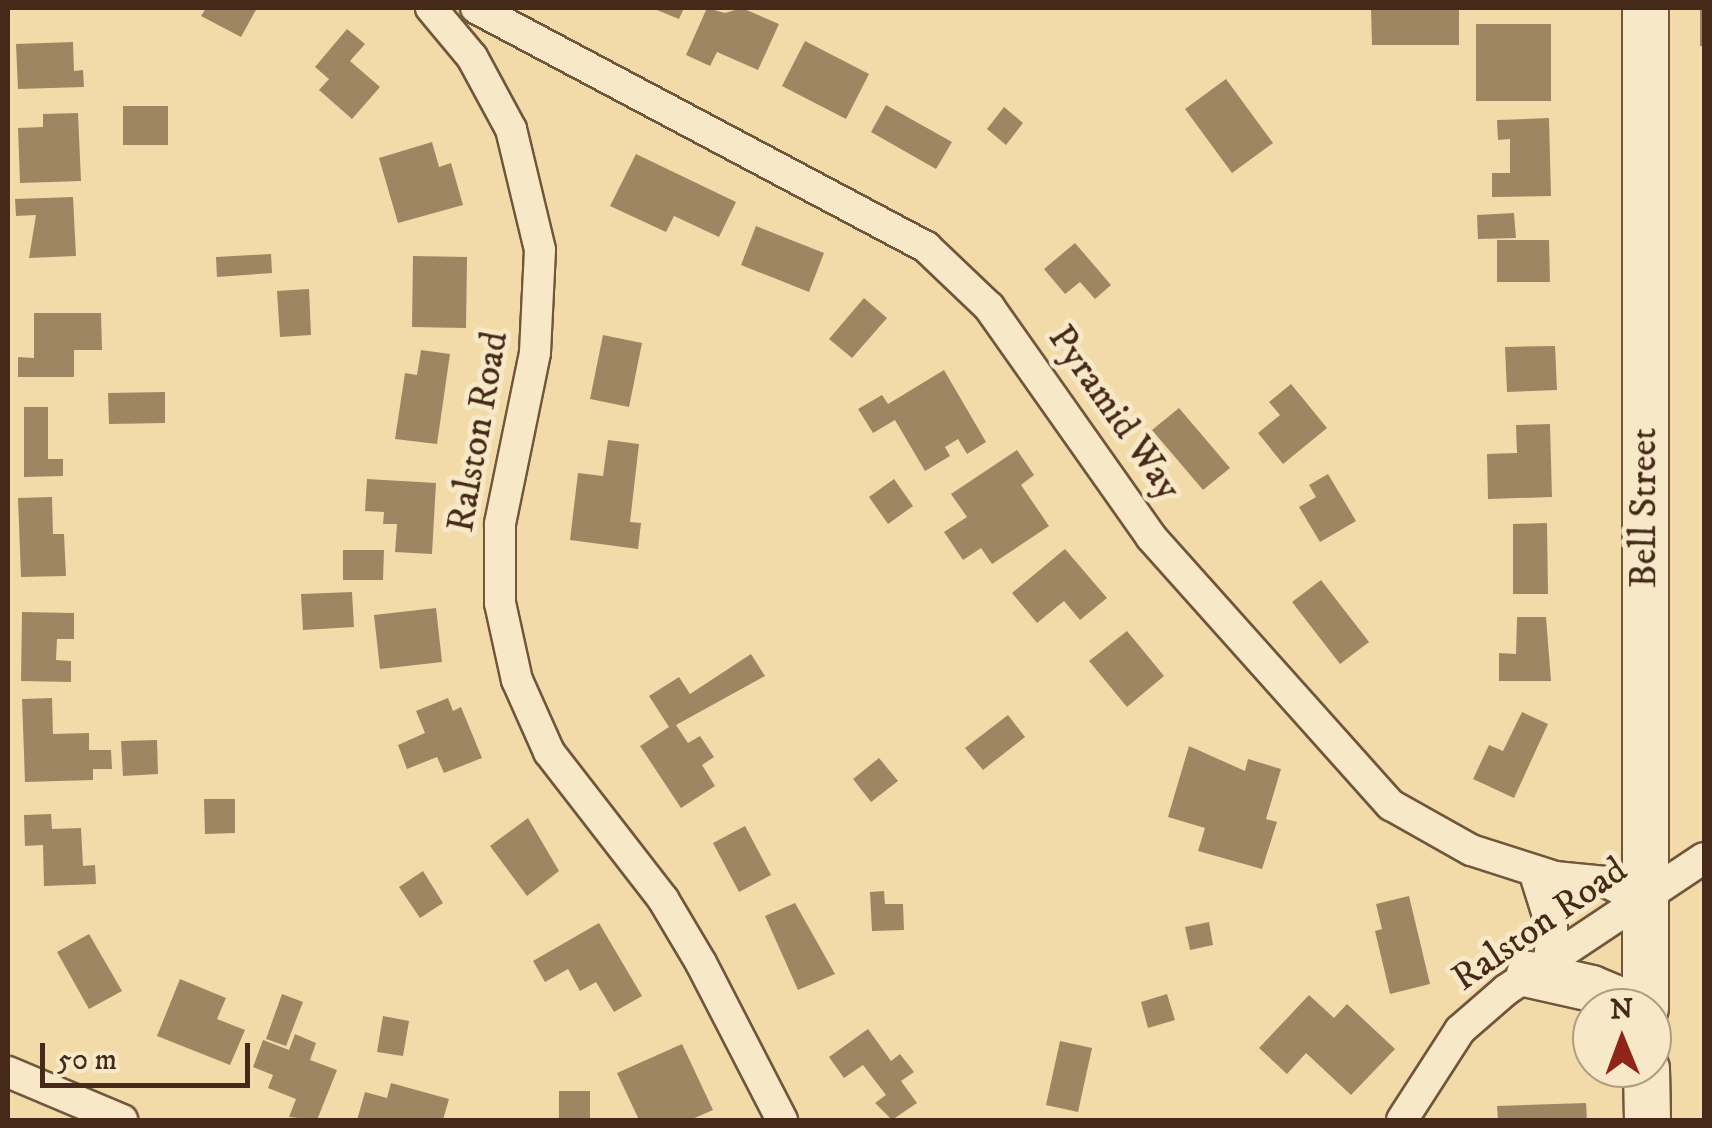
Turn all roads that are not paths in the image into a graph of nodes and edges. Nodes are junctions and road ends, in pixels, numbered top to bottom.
1 (431, 8) edge
2 (476, 8) edge
3 (1645, 8) edge
4 (1704, 858) edge
5 (1534, 871) junction
6 (1643, 901) junction
7 (1539, 968) junction
8 (1591, 988) edge
9 (1642, 988) edge
10 (8, 1072) edge
11 (1646, 1088) edge
12 (122, 1120) edge
13 (782, 1120) edge
14 (1402, 1120) edge
15 (1647, 1120) edge

1 - 13 street, Ralston Road
2 - 5 street, Pyramid Way
3 - 6 street, Bell Street
4 - 6 street, Ralston Road
5 - 6 street, Pyramid Way
5 - 7 street
6 - 7 street, Ralston Road
6 - 9 street, Bell Street
7 - 8 street
7 - 14 street, Ralston Road
10 - 12 street
11 - 15 street

